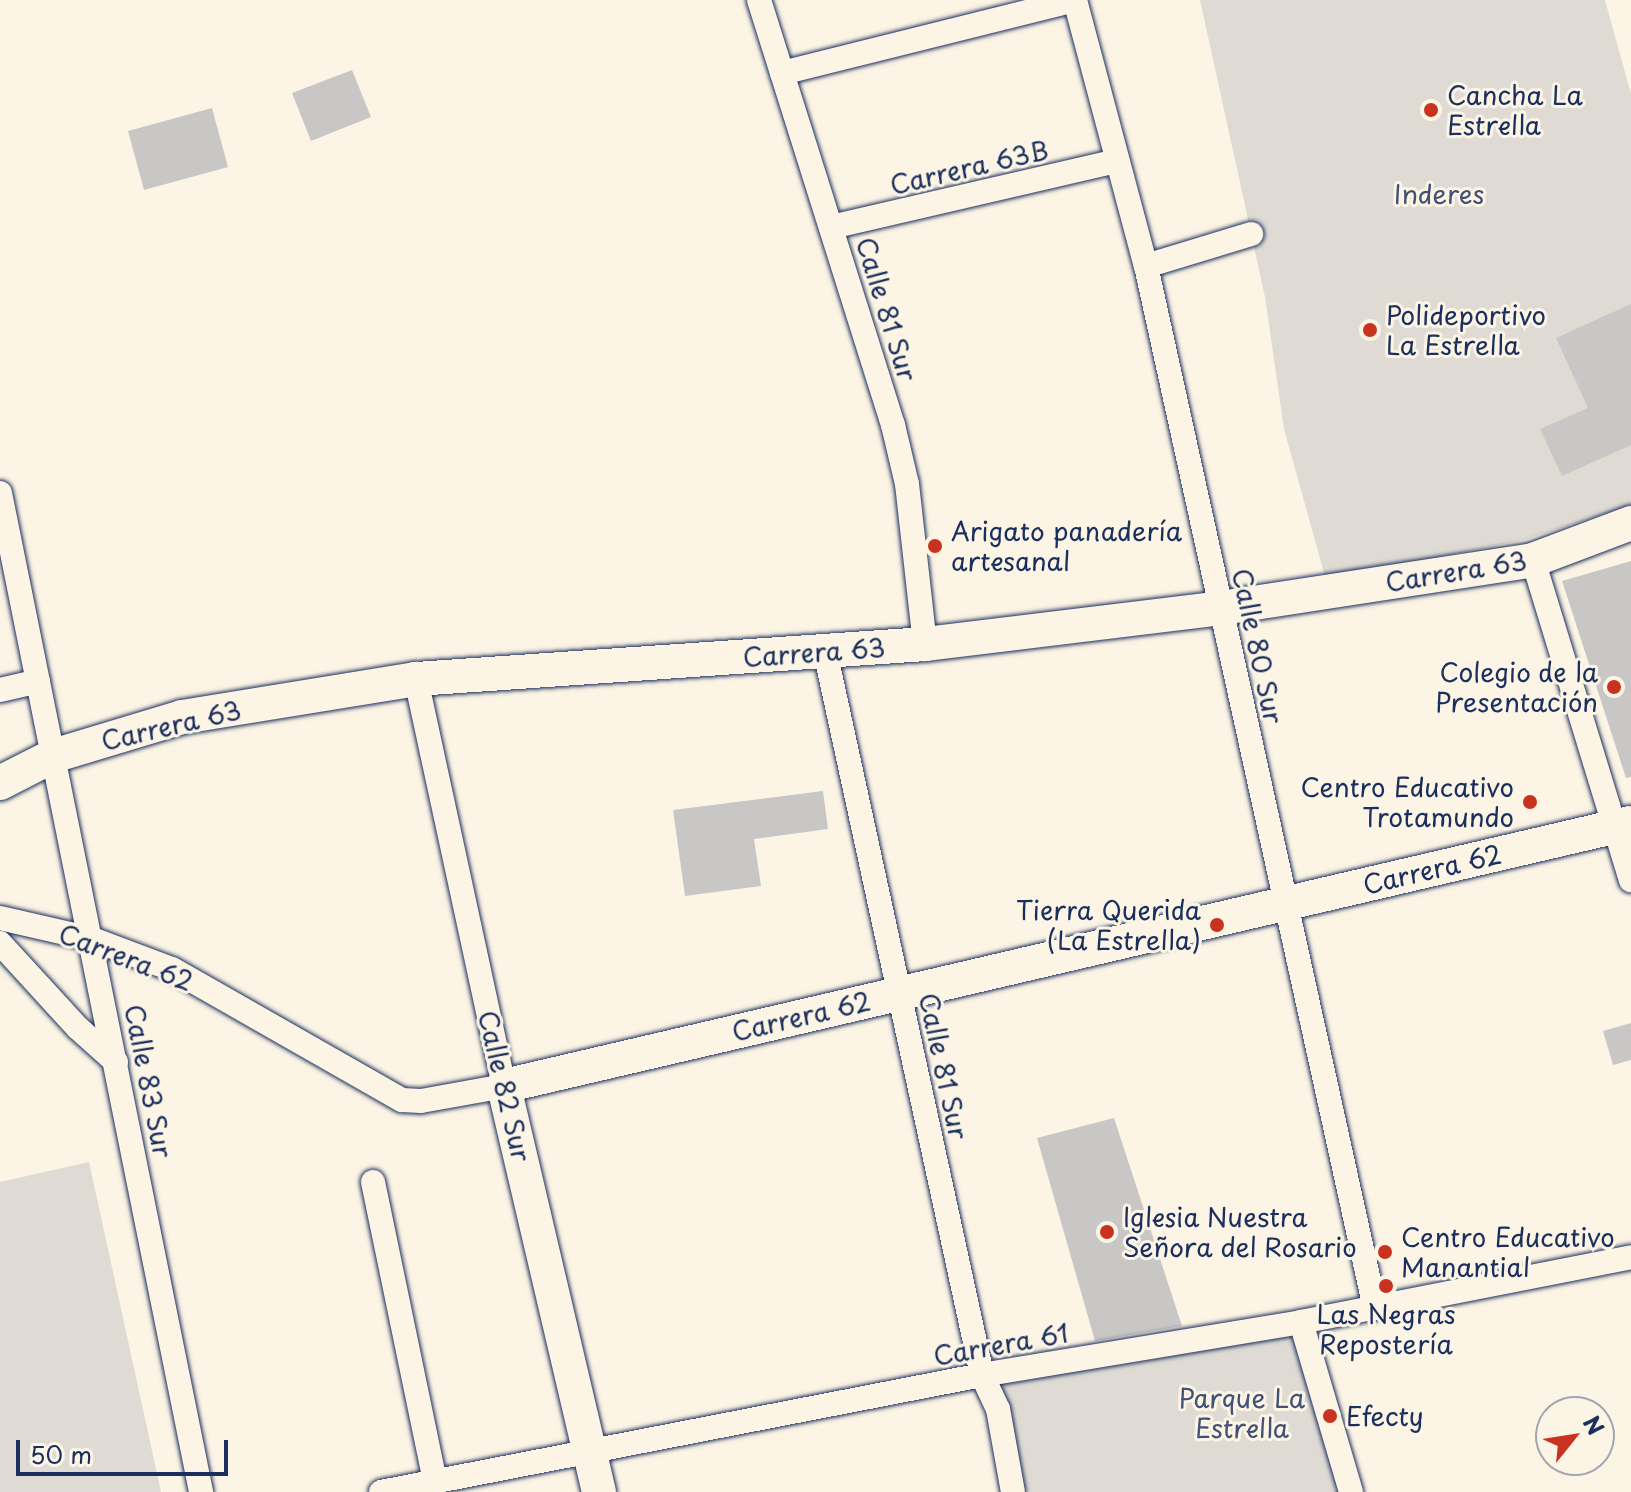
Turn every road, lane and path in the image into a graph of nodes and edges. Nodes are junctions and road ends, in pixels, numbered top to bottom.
1 (759, 0) edge
2 (1075, 0) edge
3 (782, 73) junction
4 (1118, 161) junction
5 (831, 227) junction
6 (1251, 234) dead end
7 (1146, 266) junction
8 (0, 493) edge
9 (1631, 523) edge
10 (1533, 560) junction
11 (1221, 608) junction
12 (925, 644) junction
13 (825, 651) junction
14 (416, 679) junction
15 (38, 681) junction
16 (0, 690) edge
17 (53, 756) junction
18 (0, 783) edge
19 (1623, 825) edge
20 (1631, 880) edge
21 (1286, 903) junction
22 (0, 918) edge
23 (92, 939) junction
24 (0, 943) edge
25 (900, 993) junction
26 (116, 1062) junction
27 (504, 1086) junction
28 (373, 1182) dead end
29 (1631, 1257) edge
30 (1375, 1308) junction
31 (1301, 1322) junction
32 (982, 1375) junction
33 (592, 1451) junction
34 (435, 1482) junction
35 (201, 1492) edge
36 (381, 1492) edge
37 (599, 1492) edge
38 (1013, 1492) edge
39 (1351, 1492) edge

1 - 3 street, Calle 81 Sur
2 - 3 street
2 - 4 street, Calle 80 Sur
3 - 5 street, Calle 81 Sur
4 - 5 street, Carrera 63B
4 - 7 street, Calle 80 Sur
5 - 12 street, Calle 81 Sur
6 - 7 street
7 - 11 street, Calle 80 Sur
8 - 15 street, Calle 83 Sur
9 - 10 street, Carrera 63
10 - 11 street, Carrera 63
10 - 19 street
11 - 12 street, Carrera 63
11 - 21 street, Calle 80 Sur
12 - 13 street, Carrera 63
13 - 14 street, Carrera 63
13 - 25 street, Calle 81 Sur
14 - 17 street, Carrera 63
14 - 27 street, Calle 82 Sur
15 - 16 street
15 - 17 street, Calle 83 Sur
17 - 18 street, Carrera 63
17 - 23 street, Calle 83 Sur
19 - 20 street
19 - 21 street, Carrera 62
21 - 25 street, Carrera 62
21 - 30 street, Calle 80 Sur
22 - 23 street, Carrera 62
23 - 26 street, Calle 83 Sur
23 - 27 street, Carrera 62
24 - 26 street, Carrera 62
25 - 27 street, Carrera 62
25 - 32 street, Calle 81 Sur
26 - 35 street, Calle 83 Sur
27 - 33 street, Calle 82 Sur
28 - 34 street
29 - 30 street, Carrera 61
30 - 31 street, Carrera 61
31 - 32 street, Carrera 61
31 - 39 street
32 - 33 street, Carrera 61
32 - 38 street, Calle 81 Sur
33 - 34 street, Carrera 61
33 - 37 street, Calle 82 Sur
34 - 36 street, Carrera 61

